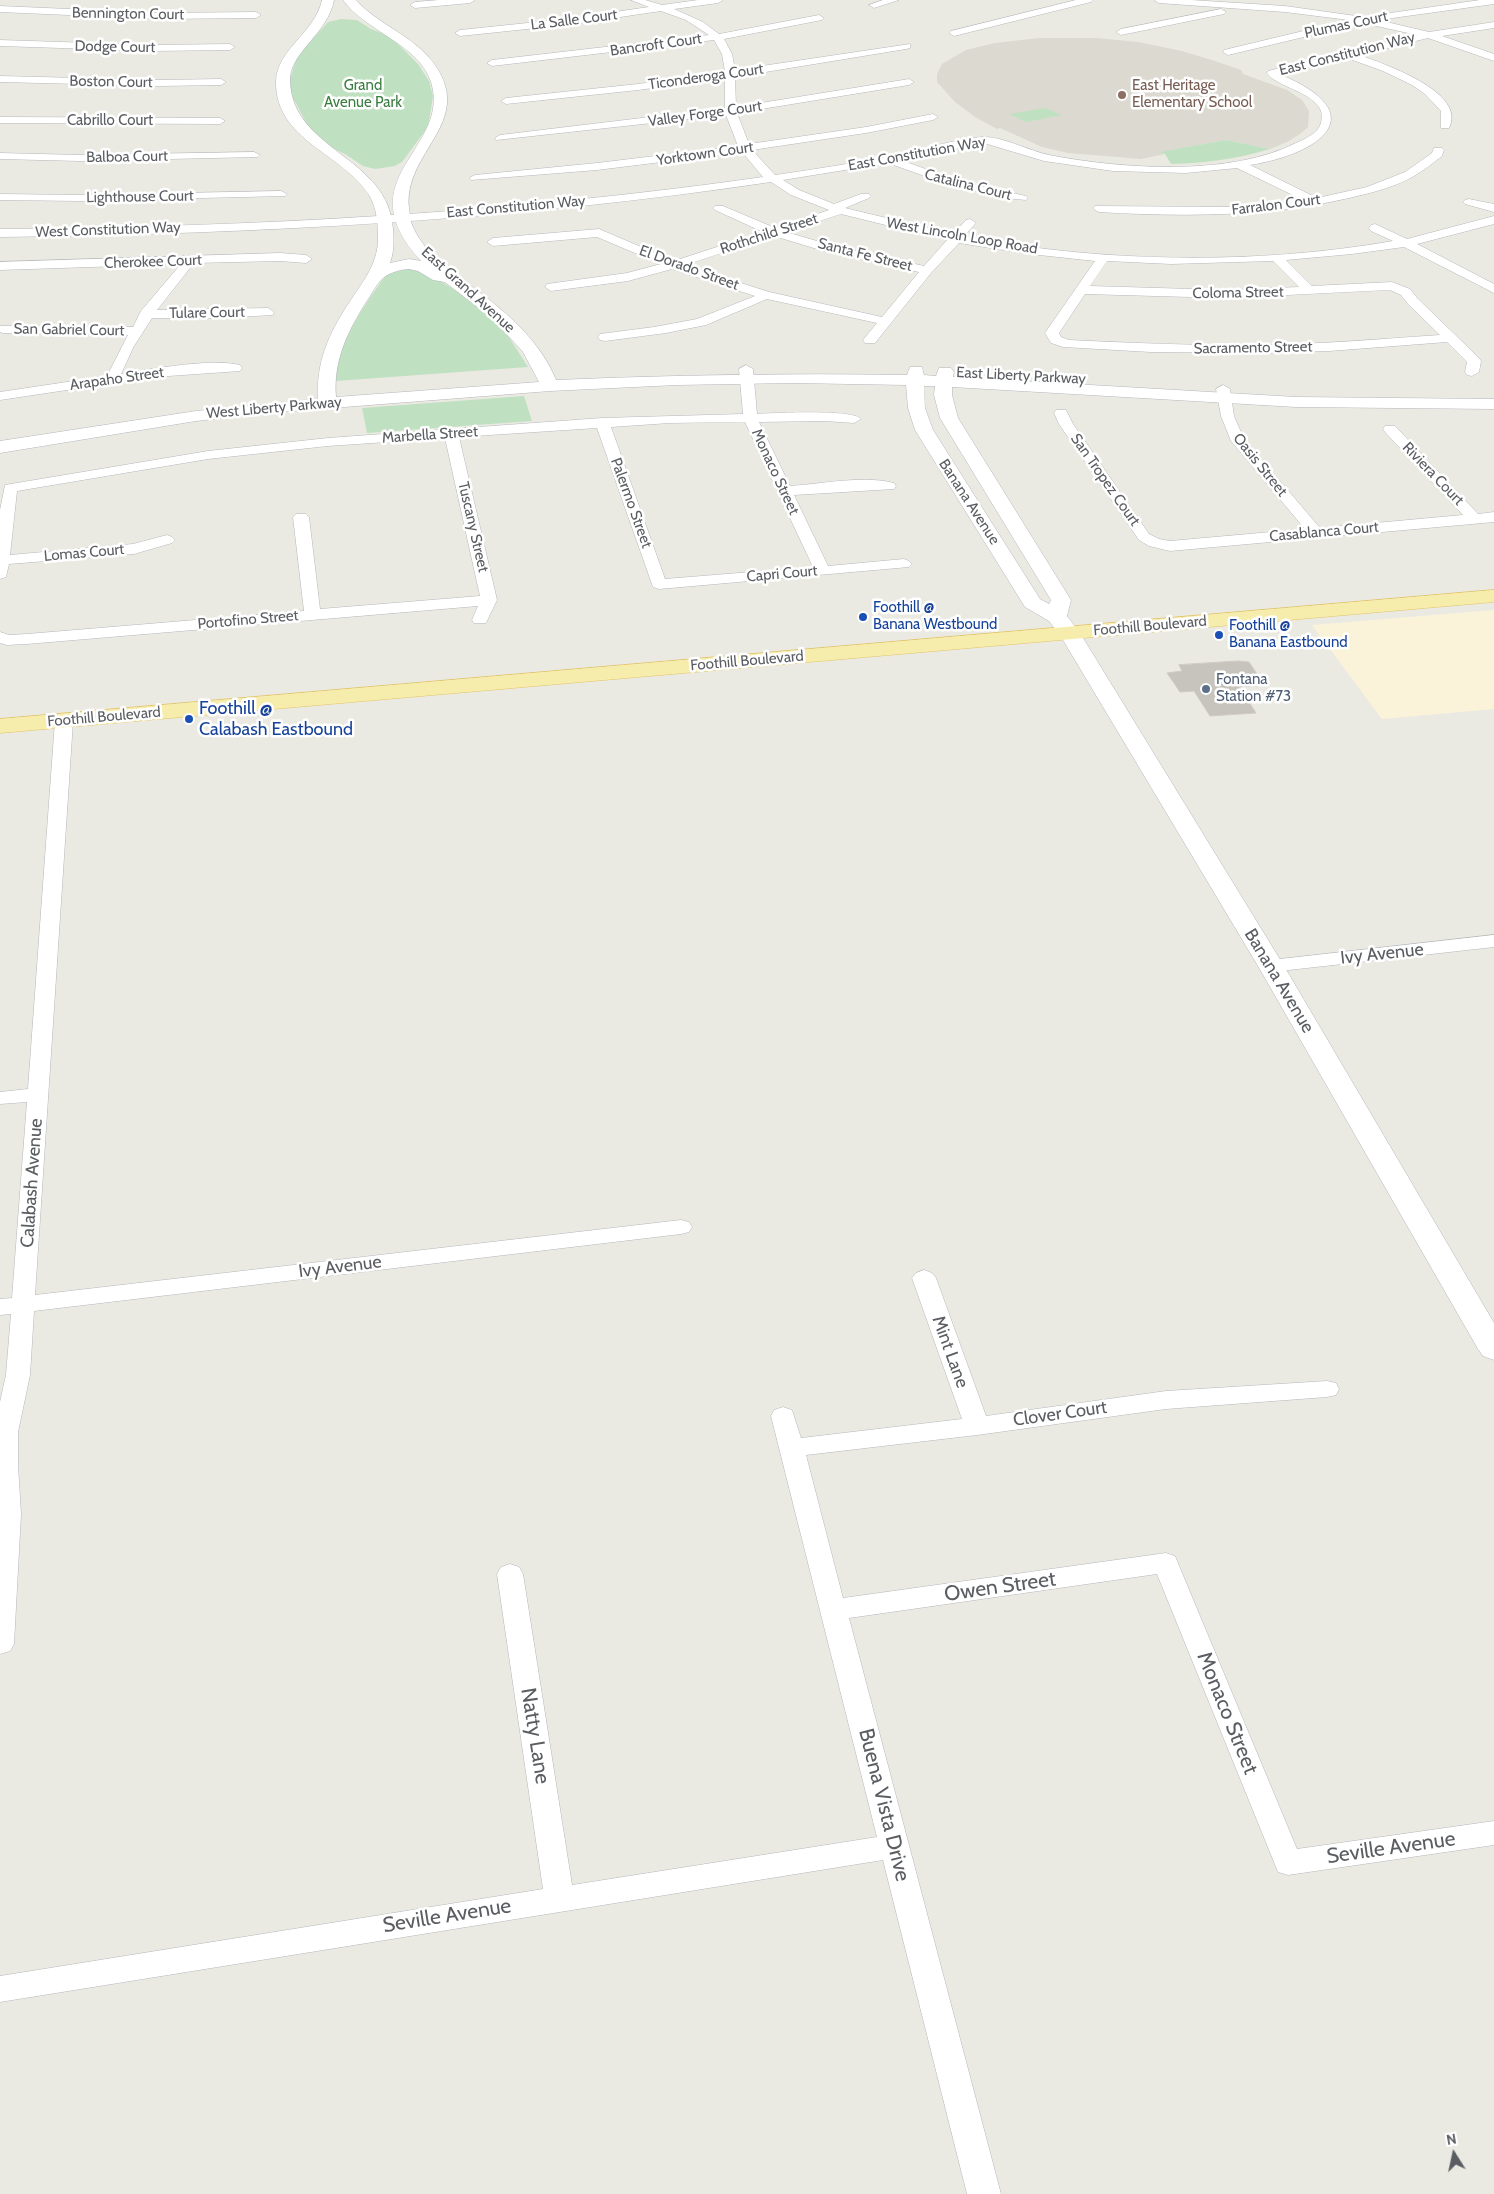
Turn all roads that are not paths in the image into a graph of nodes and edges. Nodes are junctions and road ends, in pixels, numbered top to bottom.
1 (36, 0) edge
2 (328, 0) edge
3 (349, 0) edge
4 (470, 0) edge
5 (636, 0) edge
6 (718, 0) edge
7 (894, 0) edge
8 (1088, 0) edge
9 (1159, 0) edge
10 (1270, 0) edge
11 (1494, 1) edge
12 (415, 5) dead end
13 (874, 5) dead end
14 (1242, 7) junction
15 (0, 9) edge
16 (664, 9) junction
17 (19, 10) junction
18 (256, 15) dead end
19 (819, 18) dead end
20 (0, 20) edge
21 (1365, 20) junction
22 (320, 24) junction
23 (1494, 25) edge
24 (382, 28) junction
25 (1121, 32) dead end
26 (460, 33) dead end
27 (954, 33) dead end
28 (1427, 35) junction
29 (716, 36) junction
30 (0, 43) edge
31 (906, 46) dead end
32 (230, 47) dead end
33 (1228, 52) dead end
34 (1347, 54) junction
35 (1491, 55) edge
36 (1461, 58) dead end
37 (492, 64) dead end
38 (732, 74) junction
39 (0, 79) edge
40 (221, 82) dead end
41 (909, 82) dead end
42 (506, 100) dead end
43 (731, 111) junction
44 (933, 117) dead end
45 (0, 120) edge
46 (220, 121) dead end
47 (1445, 126) dead end
48 (500, 138) dead end
49 (746, 148) junction
50 (1438, 150) dead end
51 (254, 155) dead end
52 (0, 156) edge
53 (335, 157) junction
54 (888, 159) junction
55 (410, 162) junction
56 (1238, 164) junction
57 (394, 169) dead end
58 (378, 171) dead end
59 (475, 178) dead end
60 (772, 178) junction
61 (281, 194) dead end
62 (865, 196) dead end
63 (0, 197) edge
64 (1022, 198) dead end
65 (1315, 201) junction
66 (1470, 202) dead end
67 (719, 208) dead end
68 (1099, 208) dead end
69 (1494, 208) edge
70 (838, 209) junction
71 (403, 216) junction
72 (384, 218) junction
73 (1494, 220) edge
74 (970, 224) dead end
75 (217, 227) joint
76 (1375, 228) dead end
77 (775, 232) junction
78 (0, 233) edge
79 (956, 239) junction
80 (493, 242) dead end
81 (1406, 243) junction
82 (1259, 246) dead end
83 (1111, 254) junction
84 (1274, 258) junction
85 (306, 259) dead end
86 (190, 261) junction
87 (673, 265) junction
88 (0, 266) edge
89 (927, 270) junction
90 (376, 275) junction
91 (453, 280) junction
92 (551, 287) dead end
93 (1494, 289) edge
94 (1084, 290) junction
95 (1310, 291) junction
96 (766, 295) junction
97 (268, 312) dead end
98 (146, 314) junction
99 (885, 322) junction
100 (3, 329) dead end
101 (134, 331) junction
102 (605, 337) dead end
103 (1450, 338) junction
104 (870, 340) dead end
105 (235, 368) dead end
106 (1472, 372) dead end
107 (747, 374) junction
108 (916, 376) junction
109 (945, 377) junction
110 (112, 379) junction
111 (549, 382) junction
112 (1224, 394) junction
113 (1494, 395) edge
114 (0, 396) edge
115 (327, 398) junction
116 (1494, 404) edge
117 (1061, 413) dead end
118 (750, 417) junction
119 (854, 419) dead end
120 (602, 422) junction
121 (1390, 429) dead end
122 (451, 433) junction
123 (0, 437) edge
124 (0, 446) edge
125 (889, 486) dead end
126 (784, 491) junction
127 (301, 517) dead end
128 (1494, 517) edge
129 (1475, 519) junction
130 (1316, 532) junction
131 (167, 540) dead end
132 (1154, 543) joint
133 (904, 564) dead end
134 (1, 565) edge
135 (822, 570) junction
136 (1494, 578) edge
137 (659, 584) joint
138 (1494, 596) edge
139 (489, 600) junction
140 (313, 614) junction
141 (480, 620) dead end
142 (1063, 625) junction
143 (4, 638) edge
144 (0, 708) edge
145 (64, 721) junction
146 (0, 726) edge
147 (1494, 941) edge
148 (1271, 966) junction
149 (38, 1094) junction
150 (0, 1098) edge
151 (681, 1227) dead end
152 (924, 1278) dead end
153 (23, 1304) junction
154 (0, 1307) edge
155 (1494, 1349) edge
156 (1327, 1389) dead end
157 (783, 1416) dead end
158 (977, 1426) junction
159 (793, 1448) junction
160 (1166, 1563) joint
161 (510, 1574) dead end
162 (833, 1610) junction
163 (0, 1644) edge
164 (1494, 1833) edge
165 (894, 1846) junction
166 (1288, 1864) joint
167 (559, 1898) junction
168 (0, 1989) edge
169 (984, 2194) edge

1 - 17 street
2 - 22 street
3 - 24 street, East Grand Avenue
4 - 12 street
5 - 16 street, West Lincoln Loop Road
6 - 16 street, La Salle Court
7 - 13 street
8 - 27 street
9 - 14 street
10 - 14 street
11 - 21 street, Plumas Court
14 - 21 street
14 - 25 street
15 - 17 street, Bennington Court
16 - 26 street, La Salle Court
16 - 29 street, West Lincoln Loop Road
17 - 18 street, Bennington Court
17 - 20 street
19 - 29 street, Bancroft Court
21 - 28 street
21 - 33 street, Plumas Court
22 - 24 street
22 - 53 street
23 - 28 street, East Constitution Way
24 - 55 street, East Grand Avenue
28 - 34 street, East Constitution Way
28 - 35 street
29 - 37 street, Bancroft Court
29 - 38 street, West Lincoln Loop Road
30 - 32 street, Dodge Court
31 - 38 street, Ticonderoga Court
34 - 47 street
34 - 56 street, East Constitution Way
35 - 36 street
38 - 42 street, Ticonderoga Court
38 - 43 street, West Lincoln Loop Road
39 - 40 street, Boston Court
41 - 43 street, Valley Forge Court
43 - 48 street, Valley Forge Court
43 - 49 street, West Lincoln Loop Road
44 - 49 street, Yorktown Court
45 - 46 street, Cabrillo Court
49 - 59 street, Yorktown Court
49 - 60 street, West Lincoln Loop Road
50 - 65 street, Farralon Court
51 - 52 street, Balboa Court
53 - 58 street
53 - 72 street
54 - 56 street, East Constitution Way
54 - 60 street, East Constitution Way
54 - 64 street, Catalina Court
55 - 57 street
55 - 71 street, East Grand Avenue
56 - 65 street
60 - 70 street, West Lincoln Loop Road
60 - 71 street, East Constitution Way
61 - 63 street, Lighthouse Court
62 - 70 street, Rothchild Street
65 - 68 street, Farralon Court
66 - 69 street
67 - 77 street, Santa Fe Street
70 - 77 street, Rothchild Street
70 - 79 street, West Lincoln Loop Road
71 - 72 street, East Constitution Way
71 - 91 street, East Grand Avenue
72 - 75 street, East Constitution Way
72 - 90 street
73 - 81 street, West Lincoln Loop Road
74 - 79 street
75 - 78 street, West Constitution Way
76 - 81 street
77 - 87 street, Rothchild Street
77 - 89 street, Santa Fe Street
79 - 83 street, West Lincoln Loop Road
79 - 89 street
80 - 87 street, El Dorado Street
81 - 84 street, West Lincoln Loop Road
81 - 93 street
82 - 84 street
83 - 84 street, West Lincoln Loop Road
83 - 94 street
84 - 95 street
85 - 86 street, Cherokee Court
86 - 88 street, Cherokee Court
86 - 98 street
87 - 92 street, Rothchild Street
87 - 96 street, El Dorado Street
89 - 99 street
90 - 91 street
90 - 115 street
91 - 111 street, East Grand Avenue
94 - 95 street, Coloma Street
94 - 103 street, Sacramento Street
95 - 103 street, Coloma Street
96 - 99 street, El Dorado Street
96 - 102 street
97 - 98 street, Tulare Court
98 - 101 street
99 - 104 street
100 - 101 street, San Gabriel Court
101 - 110 street
103 - 106 street
105 - 110 street, Arapaho Street
107 - 108 street, East Liberty Parkway
107 - 111 street, East Liberty Parkway
107 - 118 street, Monaco Street
108 - 109 street, East Liberty Parkway
108 - 142 street, Banana Avenue
109 - 112 street, East Liberty Parkway
109 - 142 street, Banana Avenue
110 - 114 street, Arapaho Street
111 - 115 street, West Liberty Parkway
112 - 113 street, East Liberty Parkway
112 - 116 street, East Liberty Parkway
112 - 130 street, Oasis Street
115 - 123 street, West Liberty Parkway
115 - 124 street, West Liberty Parkway
117 - 132 street, San Tropez Court
118 - 119 street, Marbella Street
118 - 120 street, Marbella Street
118 - 126 street, Monaco Street
120 - 122 street, Marbella Street
120 - 137 street, Palermo Street
121 - 129 street, Riviera Court
122 - 134 street, Marbella Street
122 - 139 street, Tuscany Street
125 - 126 street
126 - 135 street, Monaco Street
127 - 140 street
128 - 129 street, Casablanca Court
129 - 130 street, Casablanca Court
130 - 132 street, Casablanca Court
131 - 134 street, Lomas Court
133 - 135 street, Capri Court
135 - 137 street, Capri Court
136 - 142 main road, Foothill Boulevard
138 - 142 main road, Foothill Boulevard
139 - 140 street, Portofino Street
139 - 141 street
140 - 143 street, Portofino Street
142 - 144 main road, Foothill Boulevard
142 - 145 main road, Foothill Boulevard
142 - 148 street, Banana Avenue
145 - 146 main road, Foothill Boulevard
145 - 149 street, Calabash Avenue
147 - 148 street, Ivy Avenue
148 - 155 street, Banana Avenue
149 - 150 street
149 - 153 street, Calabash Avenue
151 - 153 street, Ivy Avenue
152 - 158 street, Mint Lane
153 - 154 street, Ivy Avenue
153 - 163 street, Calabash Avenue
156 - 158 street, Clover Court
157 - 159 street, Buena Vista Drive
158 - 159 street, Clover Court
159 - 162 street, Buena Vista Drive
160 - 162 street, Owen Street
160 - 166 street, Monaco Street
161 - 167 street, Natty Lane
162 - 165 street, Buena Vista Drive
164 - 166 street, Seville Avenue
165 - 167 street, Seville Avenue
165 - 169 street, Buena Vista Drive
167 - 168 street, Seville Avenue

